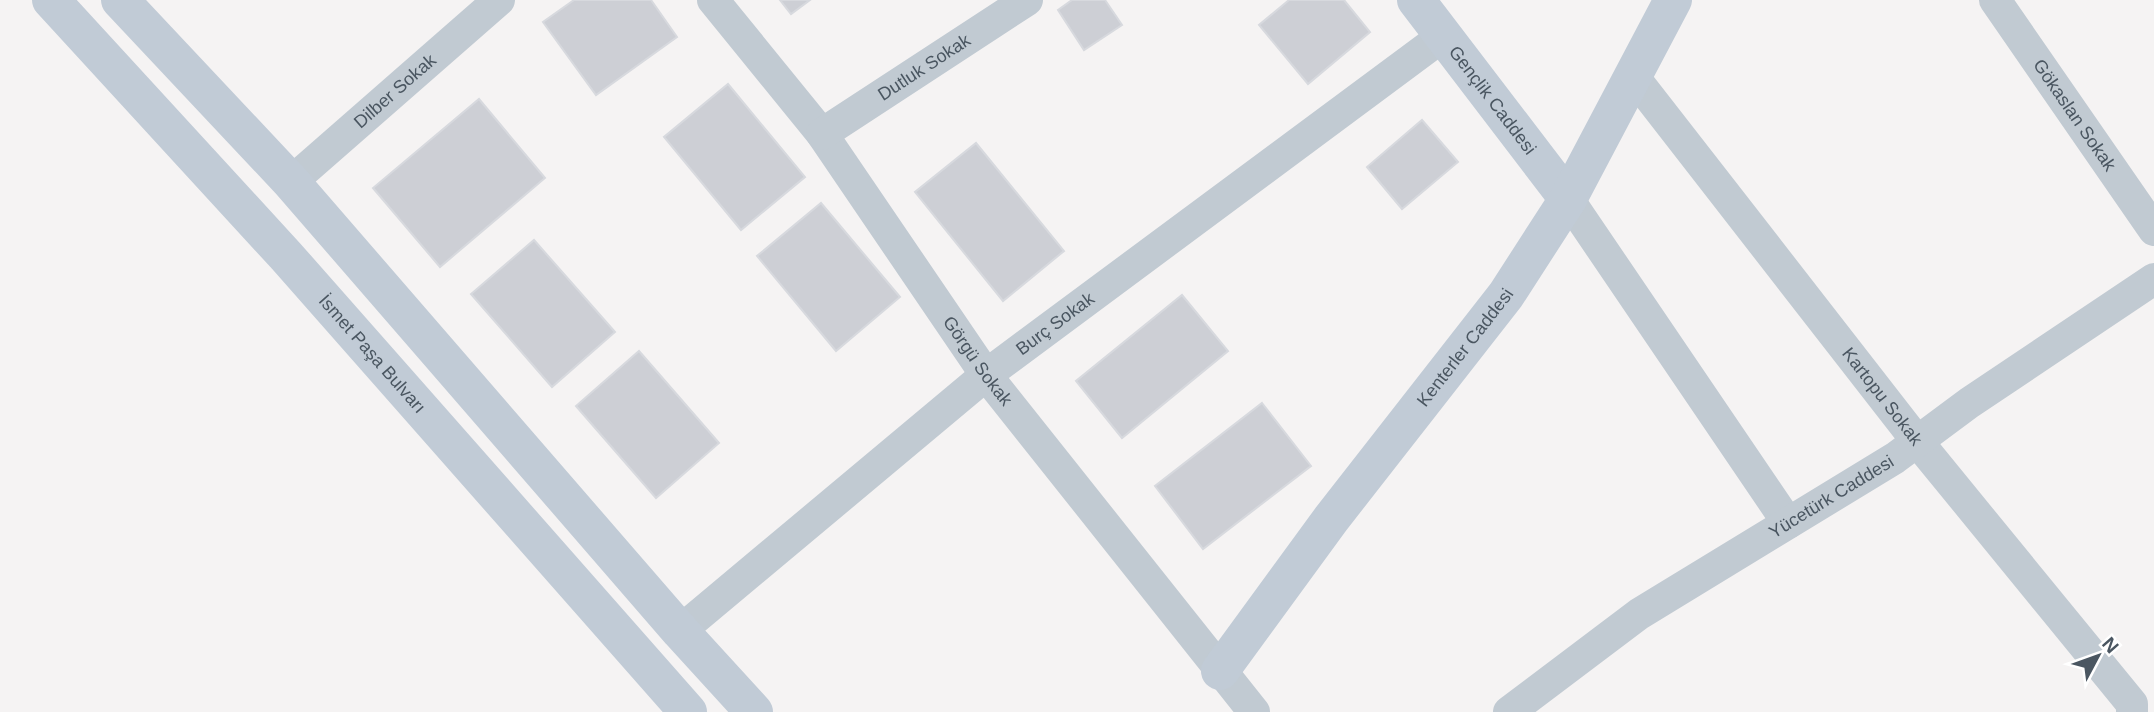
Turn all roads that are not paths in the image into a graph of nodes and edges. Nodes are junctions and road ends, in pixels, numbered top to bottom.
1 (51, 0) edge
2 (120, 0) edge
3 (499, 0) edge
4 (713, 0) edge
5 (1027, 0) edge
6 (1416, 0) edge
7 (1673, 0) edge
8 (1995, 0) edge
9 (1443, 36) junction
10 (1633, 76) junction
11 (822, 134) junction
12 (291, 182) junction
13 (1568, 199) junction
14 (2154, 230) edge
15 (2154, 279) edge
16 (986, 375) junction
17 (1917, 441) junction
18 (1788, 523) junction
19 (680, 631) junction
20 (1220, 671) junction
21 (2139, 704) edge
22 (688, 712) edge
23 (754, 712) edge
24 (1254, 712) edge
25 (1508, 712) edge

1 - 22 street, İsmet Paşa Bulvarı
2 - 12 street
3 - 12 street, Dilber Sokak
4 - 11 street, Görgü Sokak
5 - 11 street, Dutluk Sokak
6 - 9 street, Gençlik Caddesi
7 - 10 street, Kenterler Caddesi
8 - 14 street, Gökaslan Sokak
9 - 13 street, Gençlik Caddesi
9 - 16 street, Burç Sokak
10 - 13 street, Kenterler Caddesi
10 - 17 street, Kartopu Sokak
11 - 16 street, Görgü Sokak
12 - 19 street
13 - 18 street
13 - 20 street, Kenterler Caddesi
15 - 17 street, Yücetürk Caddesi
16 - 19 street, Burç Sokak
16 - 20 street, Görgü Sokak
17 - 18 street, Yücetürk Caddesi
17 - 21 street, Kartopu Sokak
18 - 25 street, Yücetürk Caddesi
19 - 23 street
20 - 24 street, Görgü Sokak

